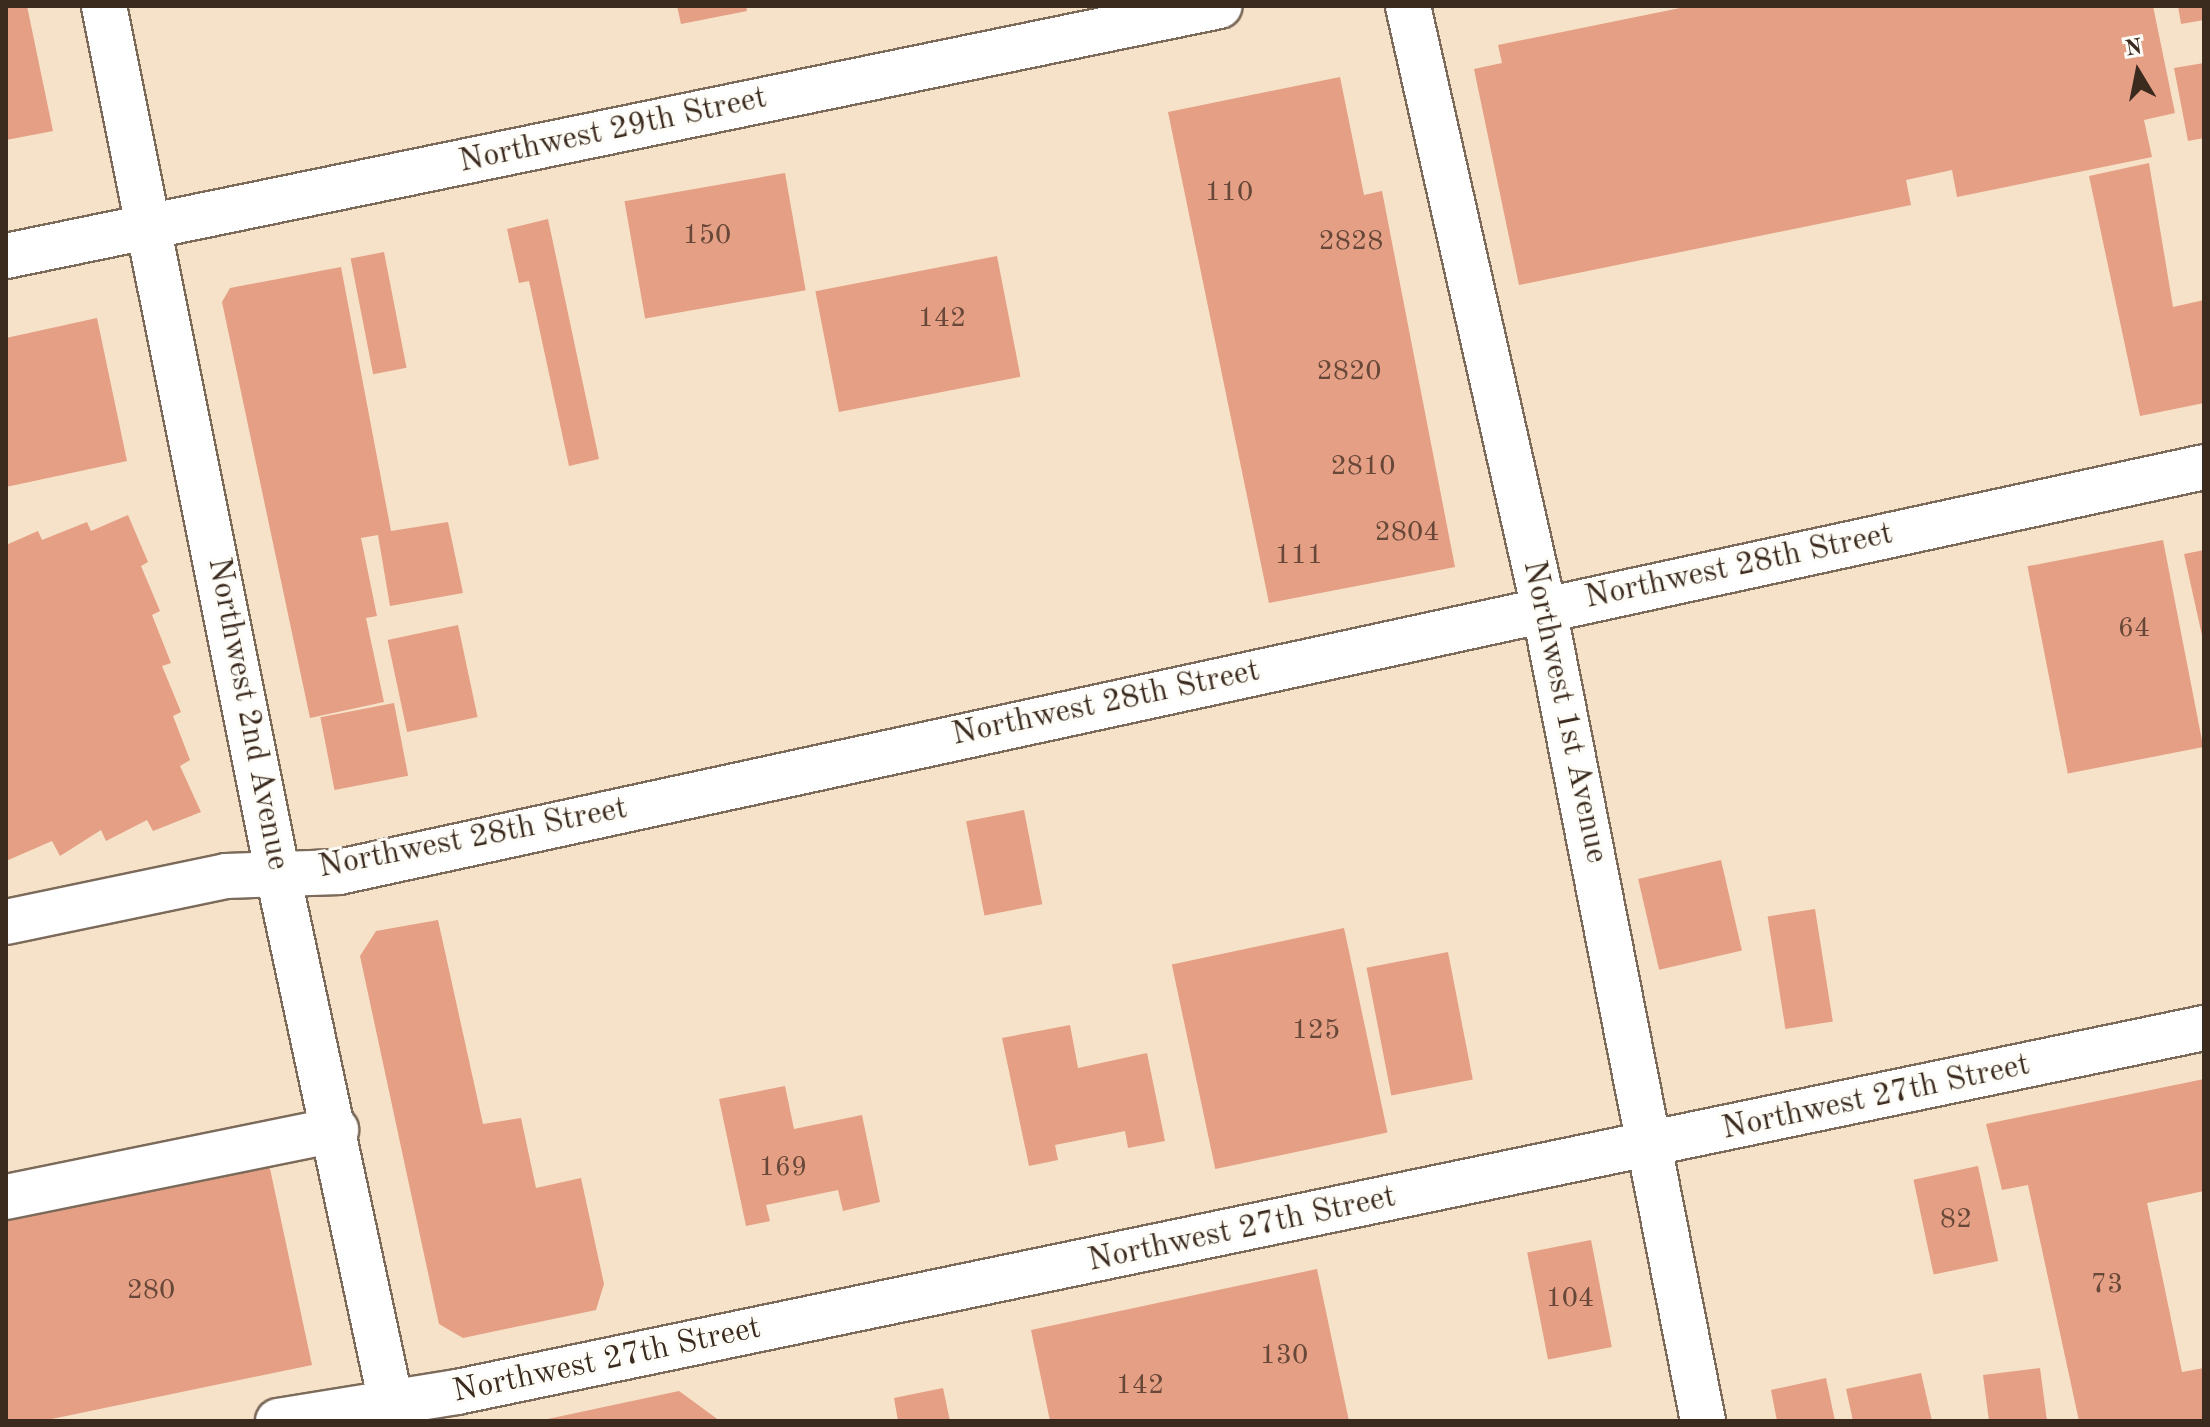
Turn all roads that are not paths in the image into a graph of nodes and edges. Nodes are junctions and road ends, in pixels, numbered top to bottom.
1 (104, 6) edge
2 (1220, 6) edge
3 (1408, 6) edge
4 (152, 224) junction
5 (6, 256) edge
6 (2204, 467) edge
7 (1544, 609) junction
8 (278, 875) junction
9 (6, 922) edge
10 (2204, 1028) edge
11 (336, 1130) junction
12 (1652, 1145) junction
13 (6, 1197) edge
14 (393, 1412) edge
15 (278, 1421) edge
16 (1703, 1421) edge

1 - 4 street, Northwest 2nd Avenue
2 - 4 street, Northwest 29th Street
3 - 7 street, Northwest 1st Avenue
4 - 5 street, Northwest 29th Street
4 - 8 street, Northwest 2nd Avenue
6 - 7 street, Northwest 28th Street
7 - 8 street, Northwest 28th Street
7 - 12 street, Northwest 1st Avenue
8 - 9 street, Northwest 28th Street
8 - 11 street, Northwest 2nd Avenue
10 - 12 street, Northwest 27th Street
11 - 13 street
11 - 14 street, Northwest 2nd Avenue
12 - 14 street, Northwest 27th Street
12 - 16 street, Northwest 1st Avenue
14 - 15 street, Northwest 27th Street

